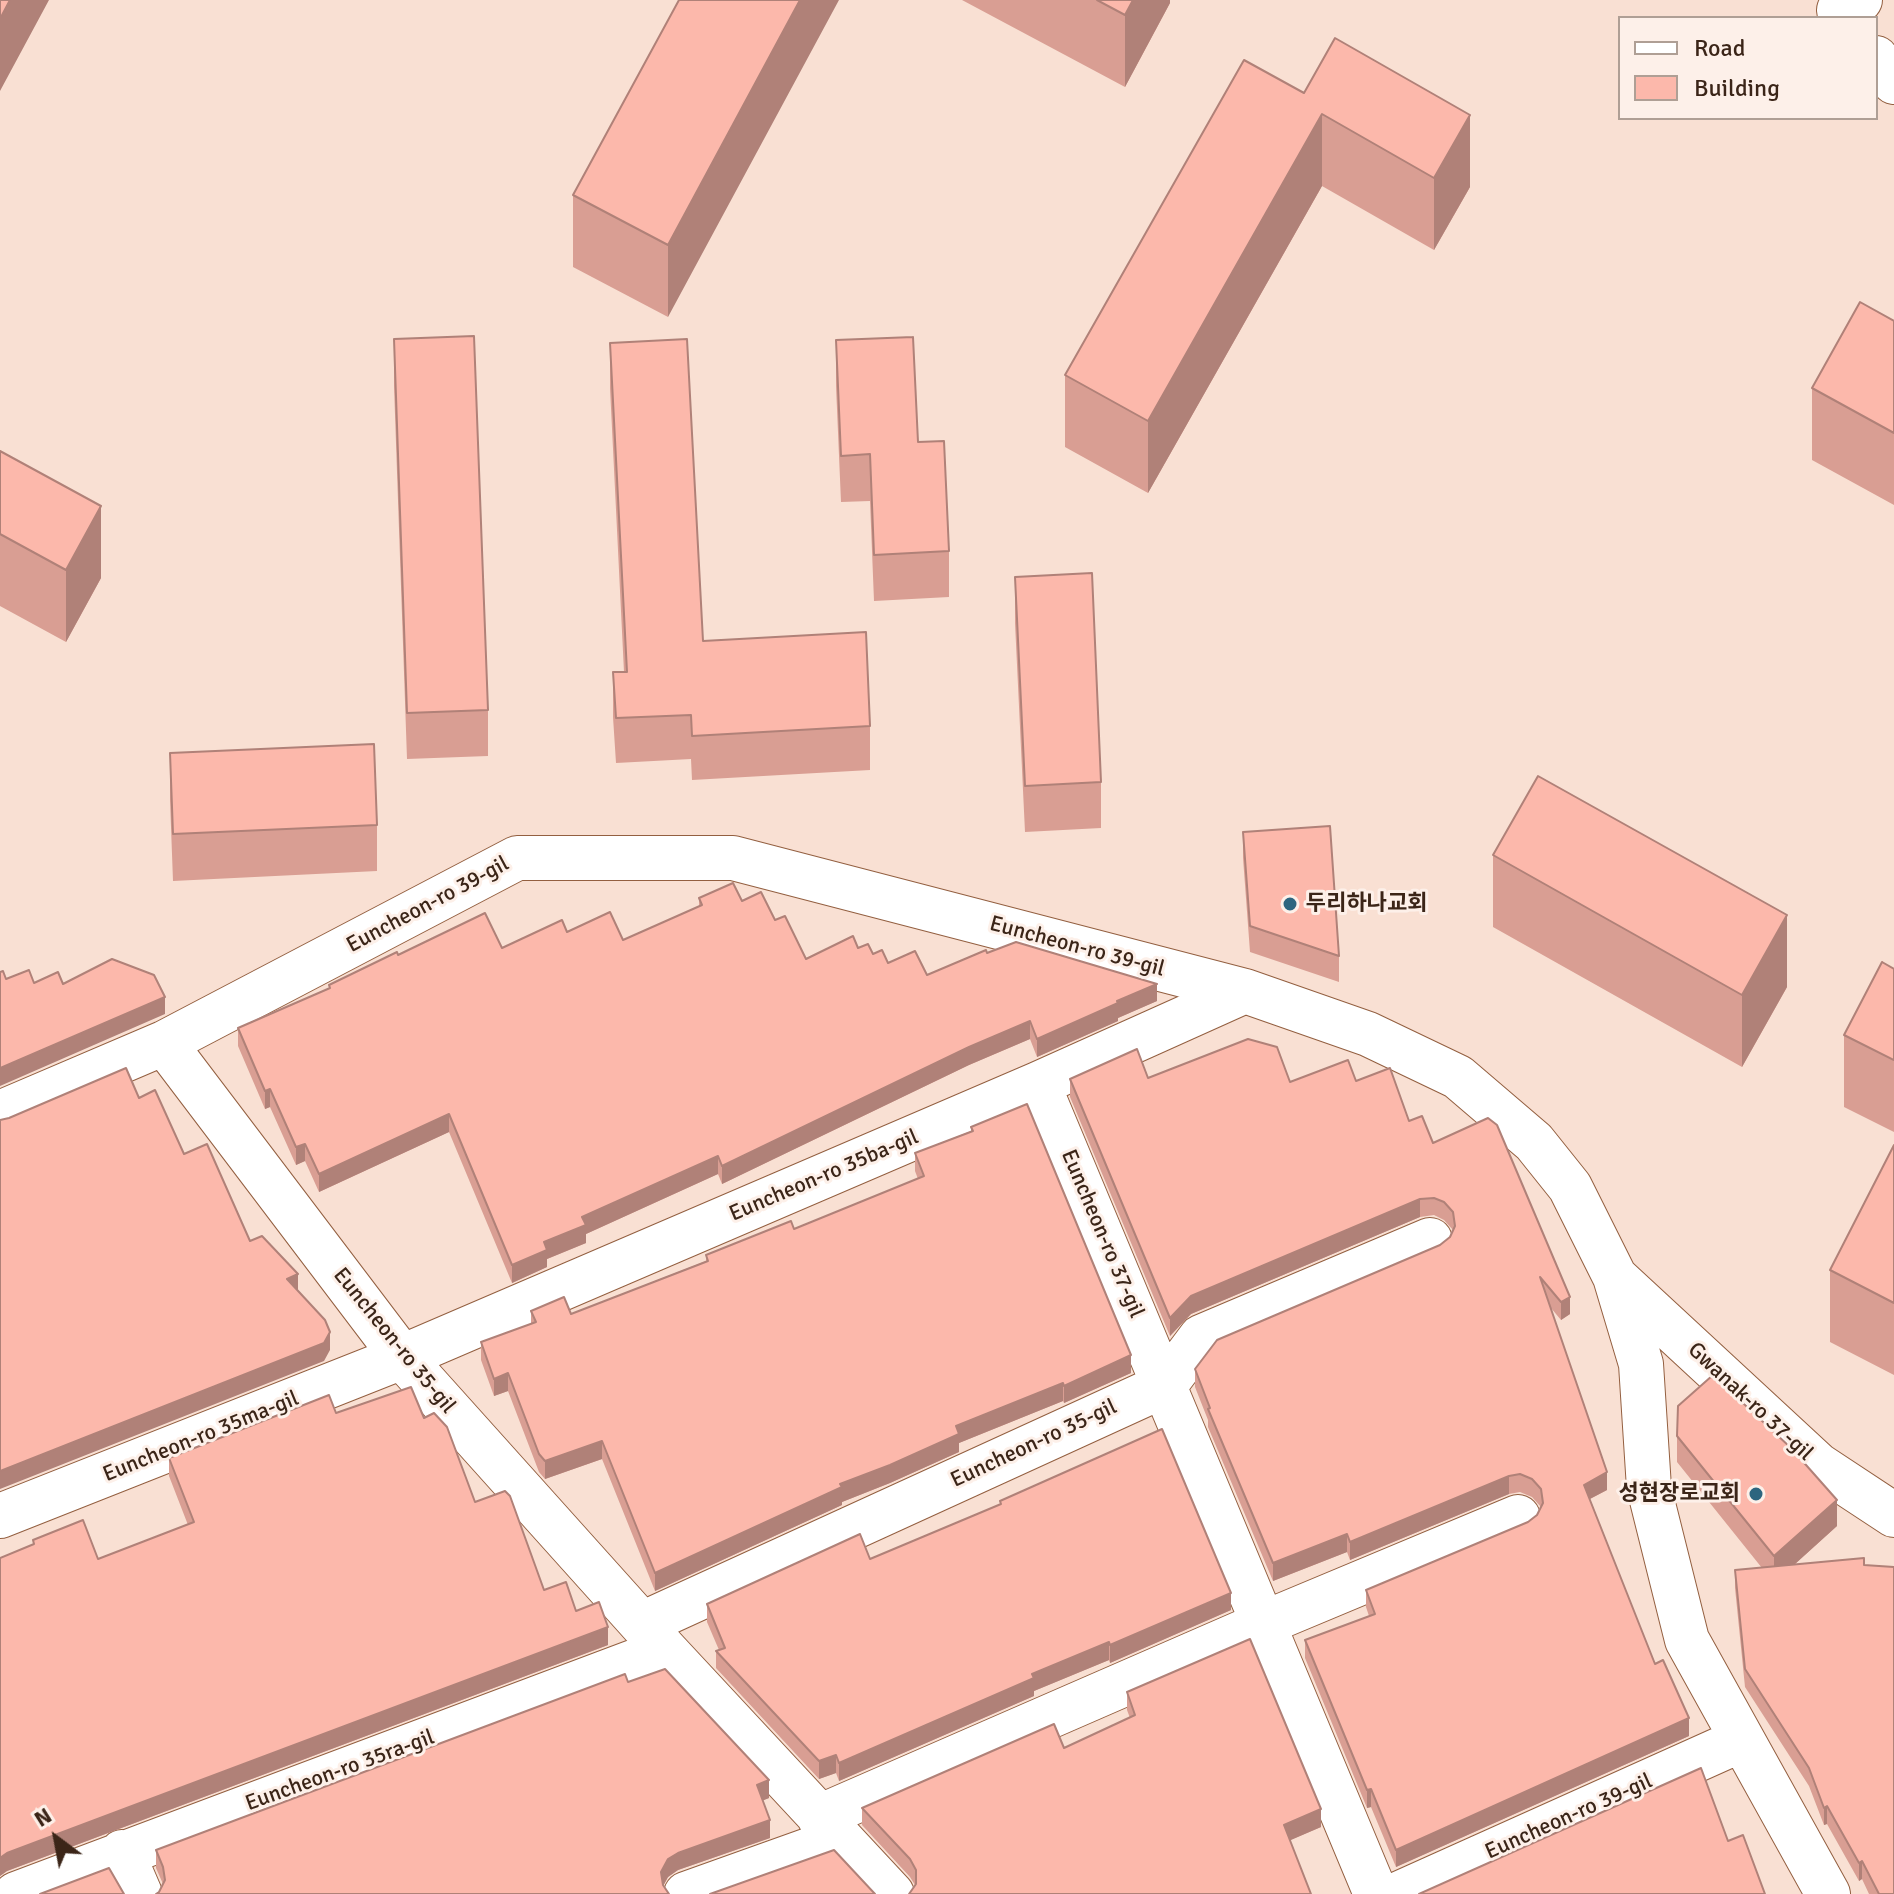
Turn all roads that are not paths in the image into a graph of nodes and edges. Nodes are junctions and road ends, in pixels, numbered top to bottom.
1 (1878, 61) edge
2 (1894, 82) edge
3 (1245, 991) junction
4 (164, 1043) junction
5 (1038, 1084) junction
6 (0, 1113) edge
7 (1430, 1240) dead end
8 (1615, 1277) junction
9 (402, 1357) junction
10 (1165, 1385) junction
11 (1894, 1515) edge
12 (0, 1516) edge
13 (1518, 1517) dead end
14 (1262, 1624) junction
15 (654, 1637) junction
16 (1741, 1740) junction
17 (829, 1828) junction
18 (122, 1852) junction
19 (16, 1894) edge
20 (140, 1894) edge
21 (686, 1894) edge
22 (892, 1894) edge
23 (1376, 1894) edge
24 (1398, 1894) edge
25 (1828, 1894) edge

1 - 2 street
3 - 4 street, Euncheon-ro 39-gil
3 - 5 street, Euncheon-ro 35ba-gil
3 - 8 street, Euncheon-ro 39-gil
4 - 6 street, Euncheon-ro 39-gil
4 - 9 street, Euncheon-ro 35-gil
5 - 9 street, Euncheon-ro 35ba-gil
5 - 10 street, Euncheon-ro 37-gil
7 - 10 street
8 - 11 street, Gwanak-ro 37-gil
8 - 16 street, Euncheon-ro 39-gil
9 - 12 street, Euncheon-ro 35ma-gil
9 - 15 street, Euncheon-ro 35-gil
10 - 14 street, Euncheon-ro 37-gil
10 - 15 street, Euncheon-ro 35-gil
13 - 14 street
14 - 17 street
14 - 23 street, Euncheon-ro 37-gil
15 - 17 street, Euncheon-ro 35-gil
15 - 18 street, Euncheon-ro 35ra-gil
16 - 24 street, Euncheon-ro 39-gil
16 - 25 street, Euncheon-ro 39-gil
17 - 21 street
17 - 22 street, Euncheon-ro 35-gil
18 - 19 street, Euncheon-ro 35ra-gil
18 - 20 street

